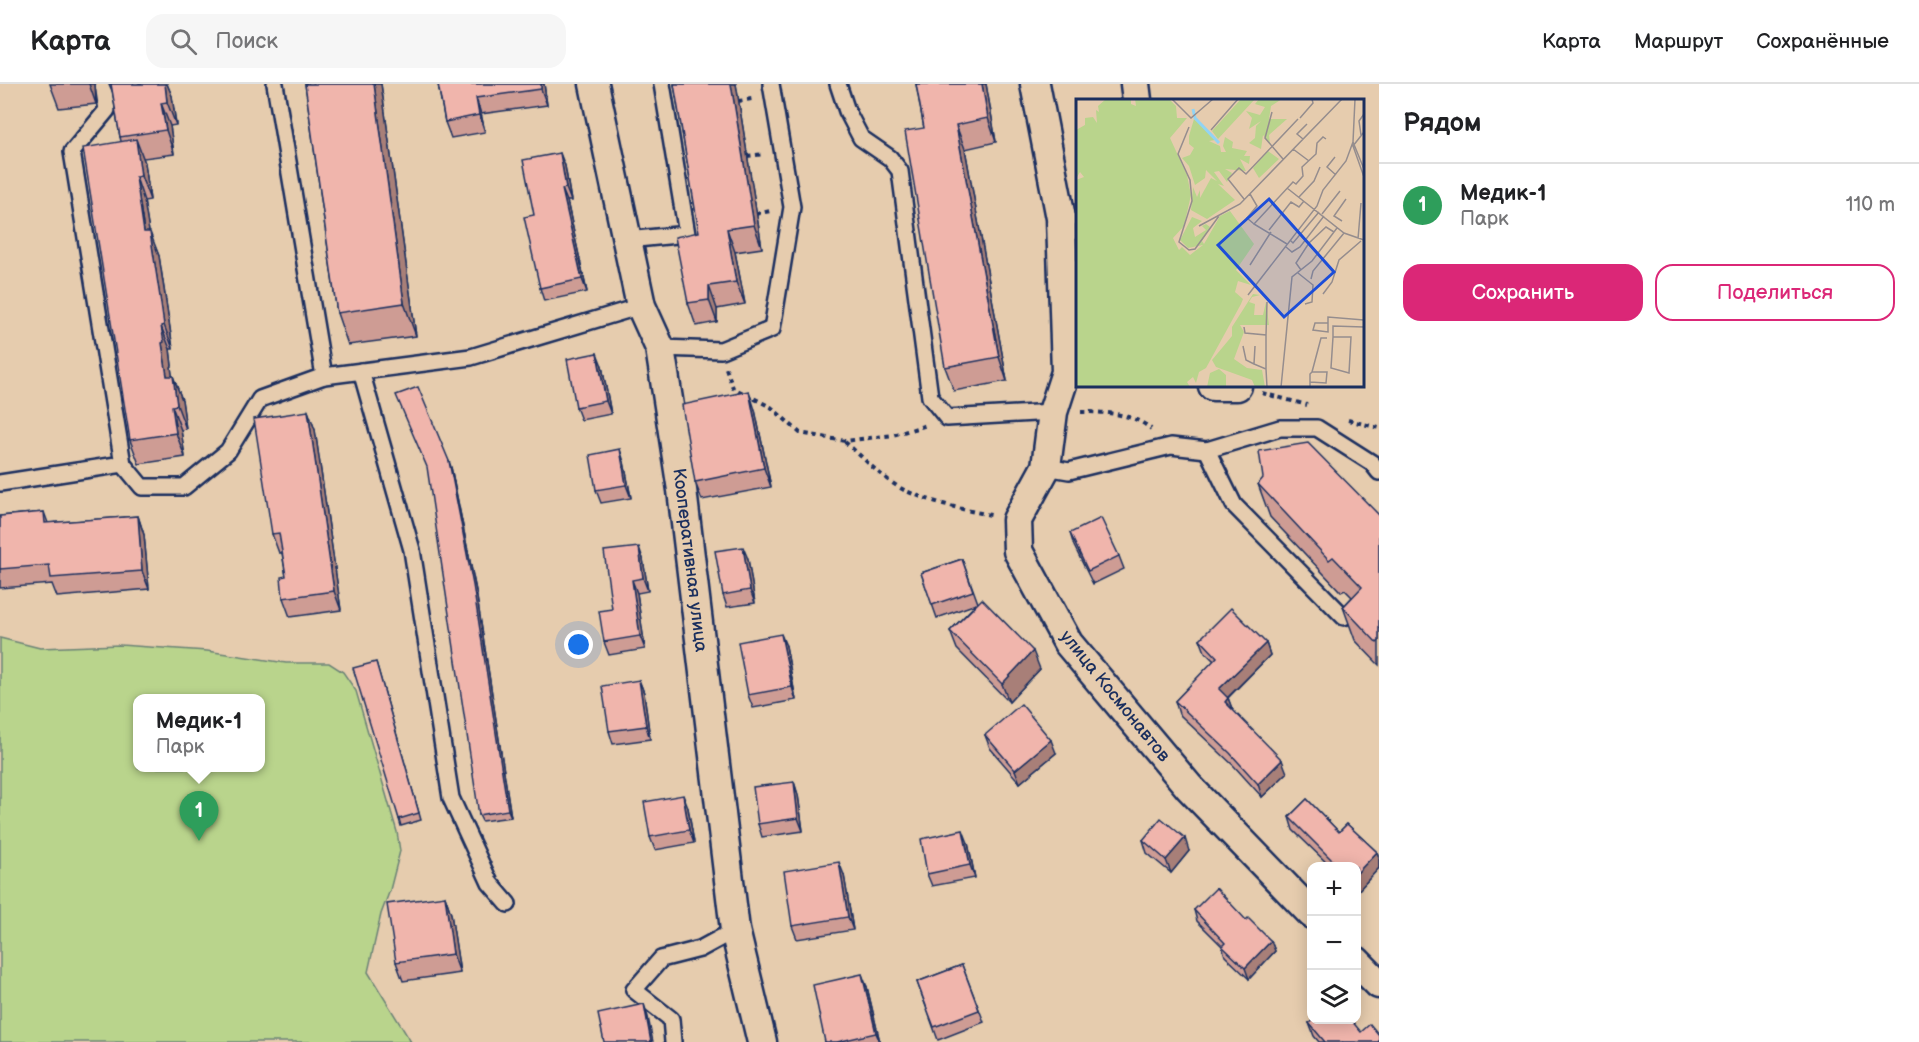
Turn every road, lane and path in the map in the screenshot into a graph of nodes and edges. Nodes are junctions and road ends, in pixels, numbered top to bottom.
1 (103, 84) edge
2 (275, 84) edge
3 (594, 84) edge
4 (662, 84) edge
5 (771, 84) edge
6 (838, 84) edge
7 (1035, 84) edge
8 (1135, 84) edge
9 (1137, 99) edge
10 (627, 240) junction
11 (641, 306) junction
12 (660, 348) junction
13 (721, 350) junction
14 (361, 371) junction
15 (324, 376) junction
16 (1053, 412) junction
17 (947, 418) junction
18 (845, 441) junction
19 (1171, 446) junction
20 (1207, 450) junction
21 (123, 464) junction
22 (1046, 467) junction
23 (1379, 472) edge
24 (0, 483) edge
25 (1017, 520) junction
26 (1344, 617) dead end
27 (508, 904) dead end
28 (1307, 910) edge
29 (735, 930) junction
30 (1361, 966) edge
31 (1379, 984) edge
32 (673, 1042) edge
33 (762, 1042) edge

1 - 21 lane
2 - 15 lane
3 - 10 street, Кооперативная улица
4 - 10 lane
5 - 13 lane
6 - 17 lane
7 - 16 street
8 - 9 street
10 - 11 street, Кооперативная улица
11 - 12 street, Кооперативная улица
11 - 14 lane
12 - 13 lane
12 - 29 street, Кооперативная улица
13 - 18 path
14 - 15 lane
14 - 27 lane
15 - 21 lane
16 - 17 lane
16 - 19 path
16 - 22 street
17 - 18 path
18 - 25 path
19 - 20 lane
19 - 22 lane
20 - 23 lane
20 - 26 lane
21 - 24 lane
22 - 25 street
25 - 28 street, улица Космонавтов
29 - 32 lane
29 - 33 street, Кооперативная улица
30 - 31 street

